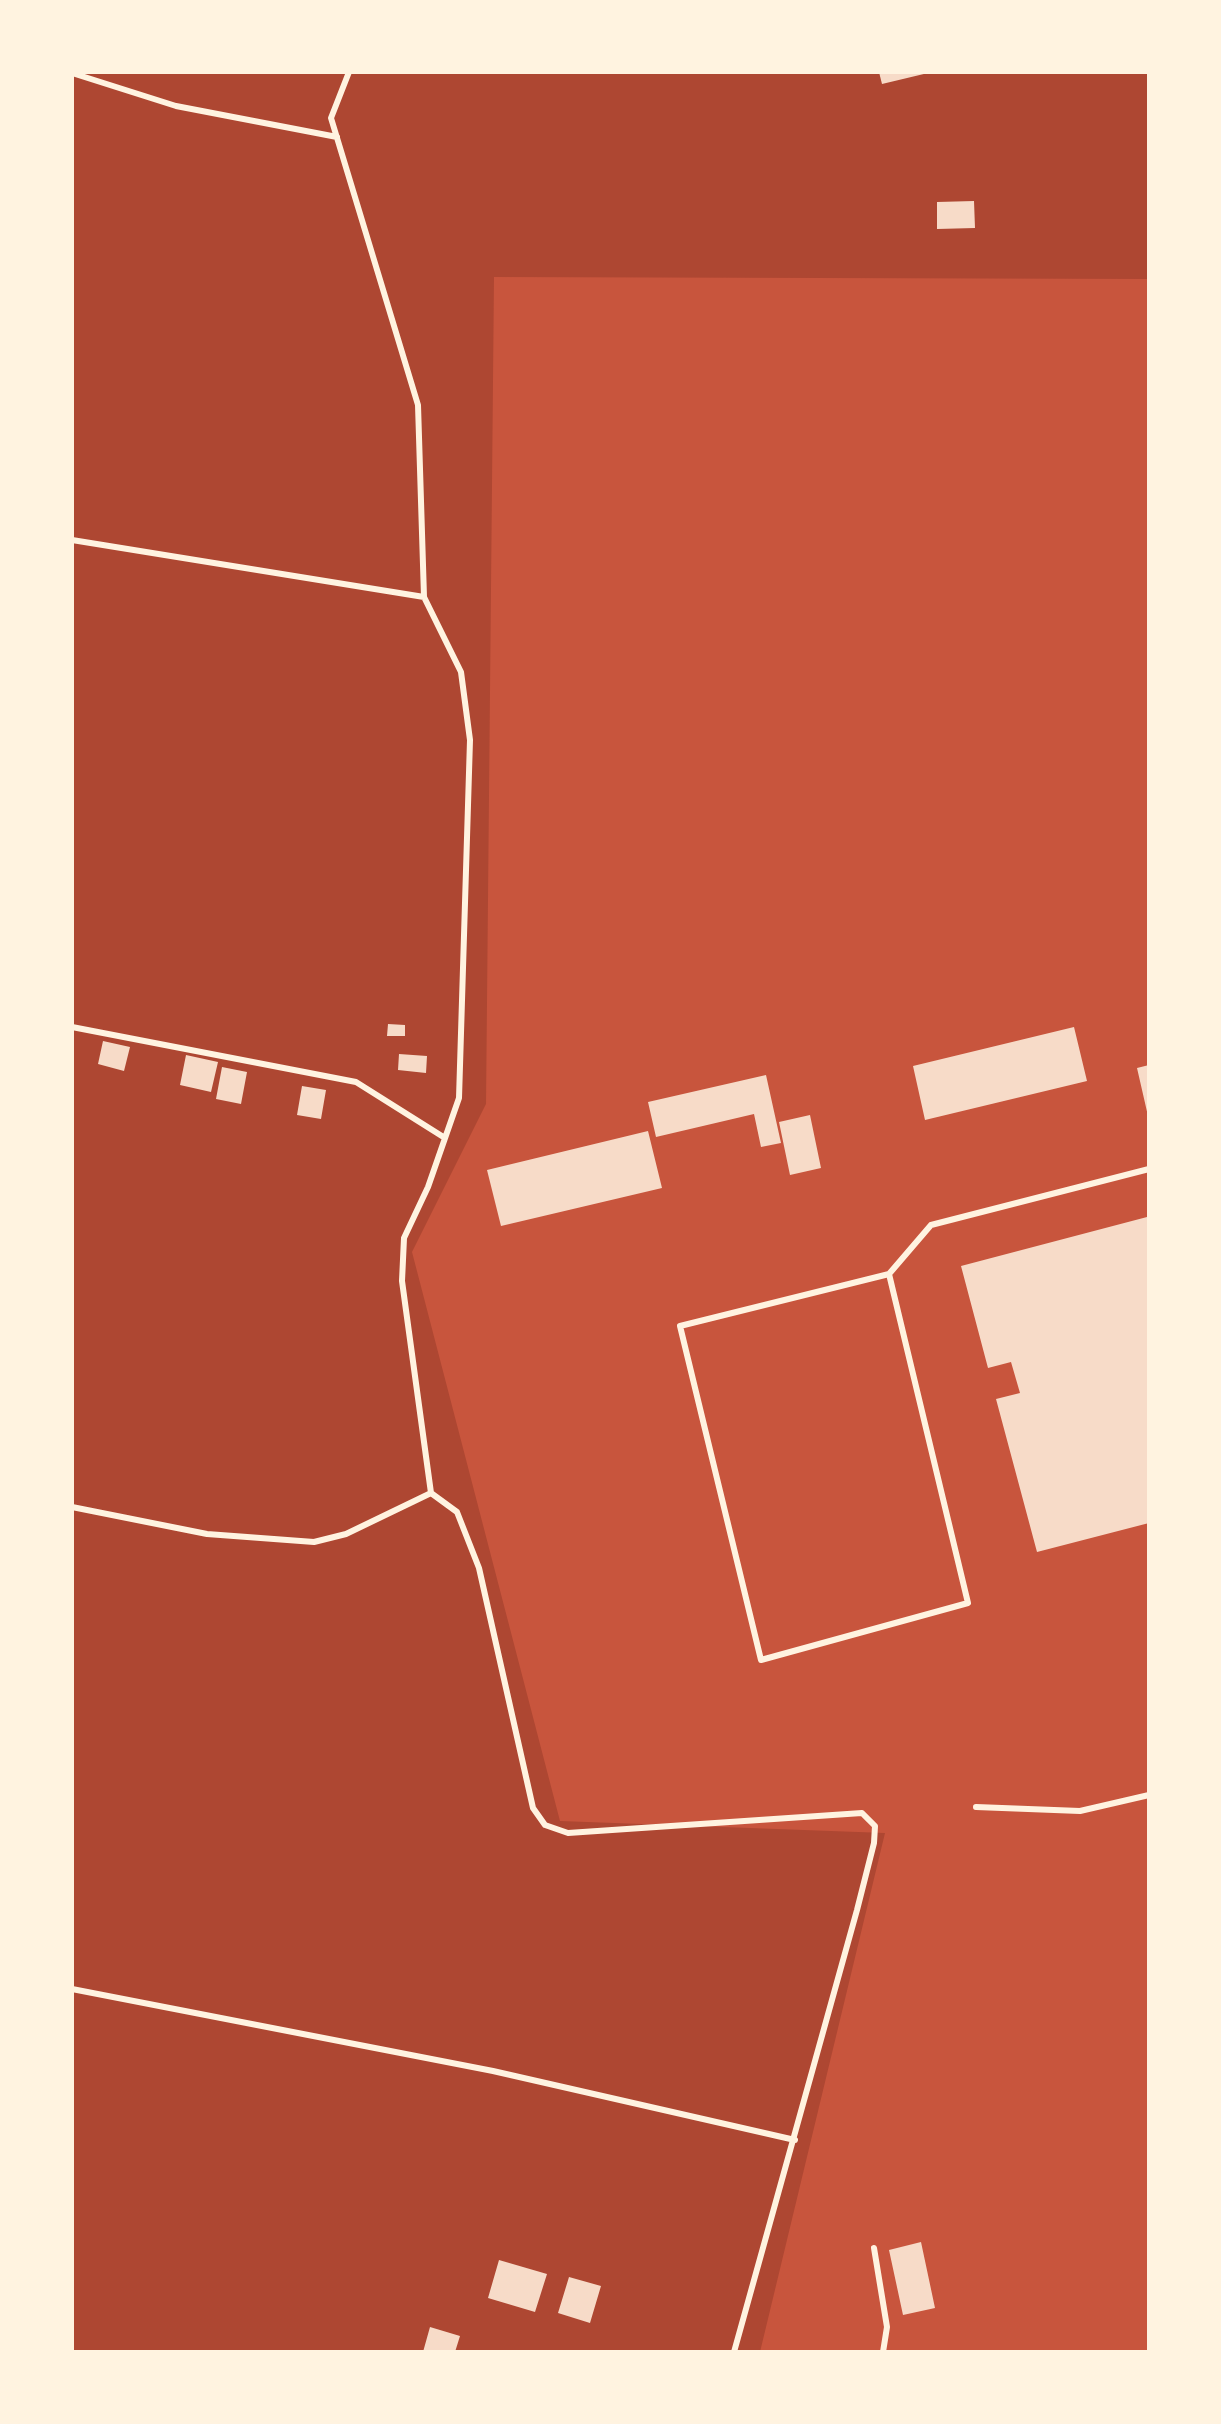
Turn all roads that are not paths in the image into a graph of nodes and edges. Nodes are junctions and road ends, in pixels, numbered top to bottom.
1 (348, 72) edge
2 (72, 73) edge
3 (337, 137) junction
4 (72, 540) edge
5 (424, 597) junction
6 (72, 1027) edge
7 (445, 1138) junction
8 (1149, 1169) edge
9 (889, 1274) junction
10 (431, 1493) junction
11 (72, 1507) edge
12 (1149, 1795) edge
13 (976, 1807) dead end
14 (72, 1989) edge
15 (795, 2140) junction
16 (874, 2248) dead end
17 (734, 2352) edge
18 (883, 2352) edge

1 - 3 lane
2 - 3 lane
3 - 5 lane
4 - 5 lane
5 - 7 lane
6 - 7 lane
7 - 10 lane
8 - 9 lane
9 - 9 lane
10 - 11 lane
10 - 15 lane
12 - 13 lane
14 - 15 lane
15 - 17 lane
16 - 18 lane

